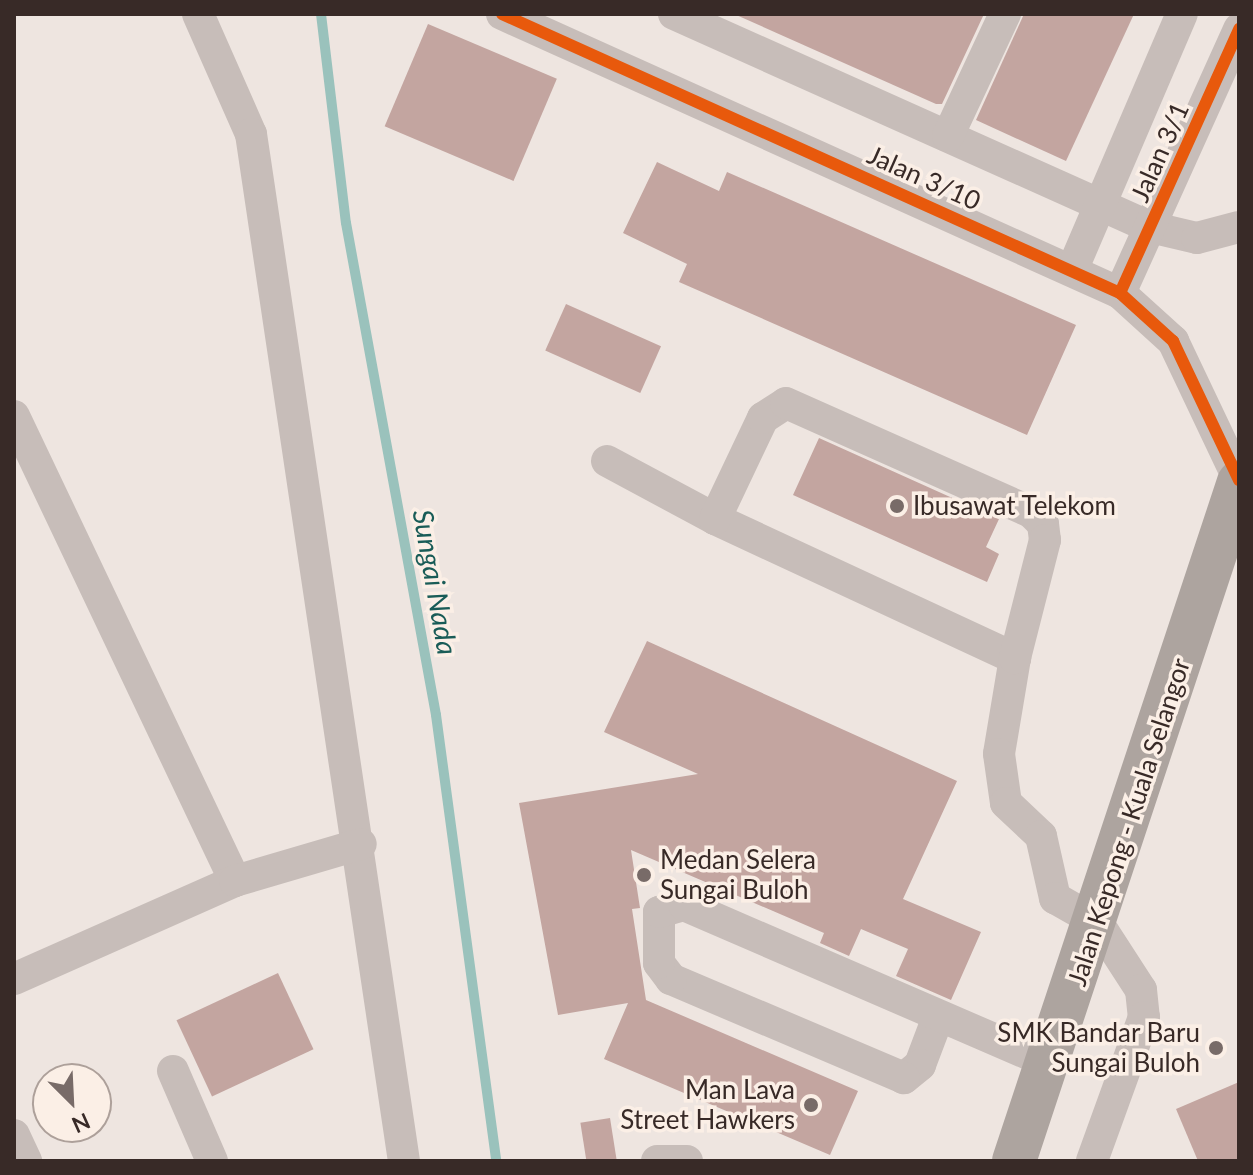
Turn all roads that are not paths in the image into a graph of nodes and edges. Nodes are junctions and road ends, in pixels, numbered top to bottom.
1 (198, 14) edge
2 (502, 14) edge
3 (674, 14) edge
4 (1005, 14) edge
5 (1182, 14) edge
6 (1239, 29) edge
7 (948, 136) junction
8 (1100, 203) junction
9 (1150, 227) junction
10 (1239, 227) edge
11 (1073, 268) junction
12 (1120, 293) junction
13 (14, 416) edge
14 (607, 461) dead end
15 (1239, 481) edge
16 (715, 519) junction
17 (1015, 658) junction
18 (361, 844) junction
19 (235, 881) junction
20 (1097, 922) junction
21 (14, 979) edge
22 (938, 1017) junction
23 (1049, 1063) junction
24 (173, 1071) dead end
25 (14, 1135) edge
26 (26, 1161) edge
27 (212, 1161) edge
28 (404, 1161) edge
29 (657, 1161) edge
30 (687, 1161) edge
31 (1014, 1161) edge
32 (1092, 1161) edge

1 - 18 street
2 - 11 street, Jalan 3/10
3 - 7 street, Jalan 3/10
4 - 7 street
5 - 8 street, Jalan 3/1
6 - 9 street, Jalan 3/1
7 - 8 street, Jalan 3/10
8 - 9 street, Jalan 3/10
8 - 11 street, Jalan 3/1
9 - 10 street, Jalan 3/10
9 - 12 street, Jalan 3/1
11 - 12 street, Jalan 3/10
12 - 15 street, Jalan 3/10
13 - 19 street
14 - 16 street
15 - 20 highway, Jalan Kepong - Kuala Selangor
16 - 17 street
16 - 17 street
17 - 20 street
18 - 19 street
18 - 28 street
19 - 21 street
20 - 23 highway, Jalan Kepong - Kuala Selangor
20 - 32 street
22 - 22 street
22 - 23 street
23 - 31 highway, Jalan Kepong - Kuala Selangor
24 - 27 street
25 - 26 street
29 - 30 street

